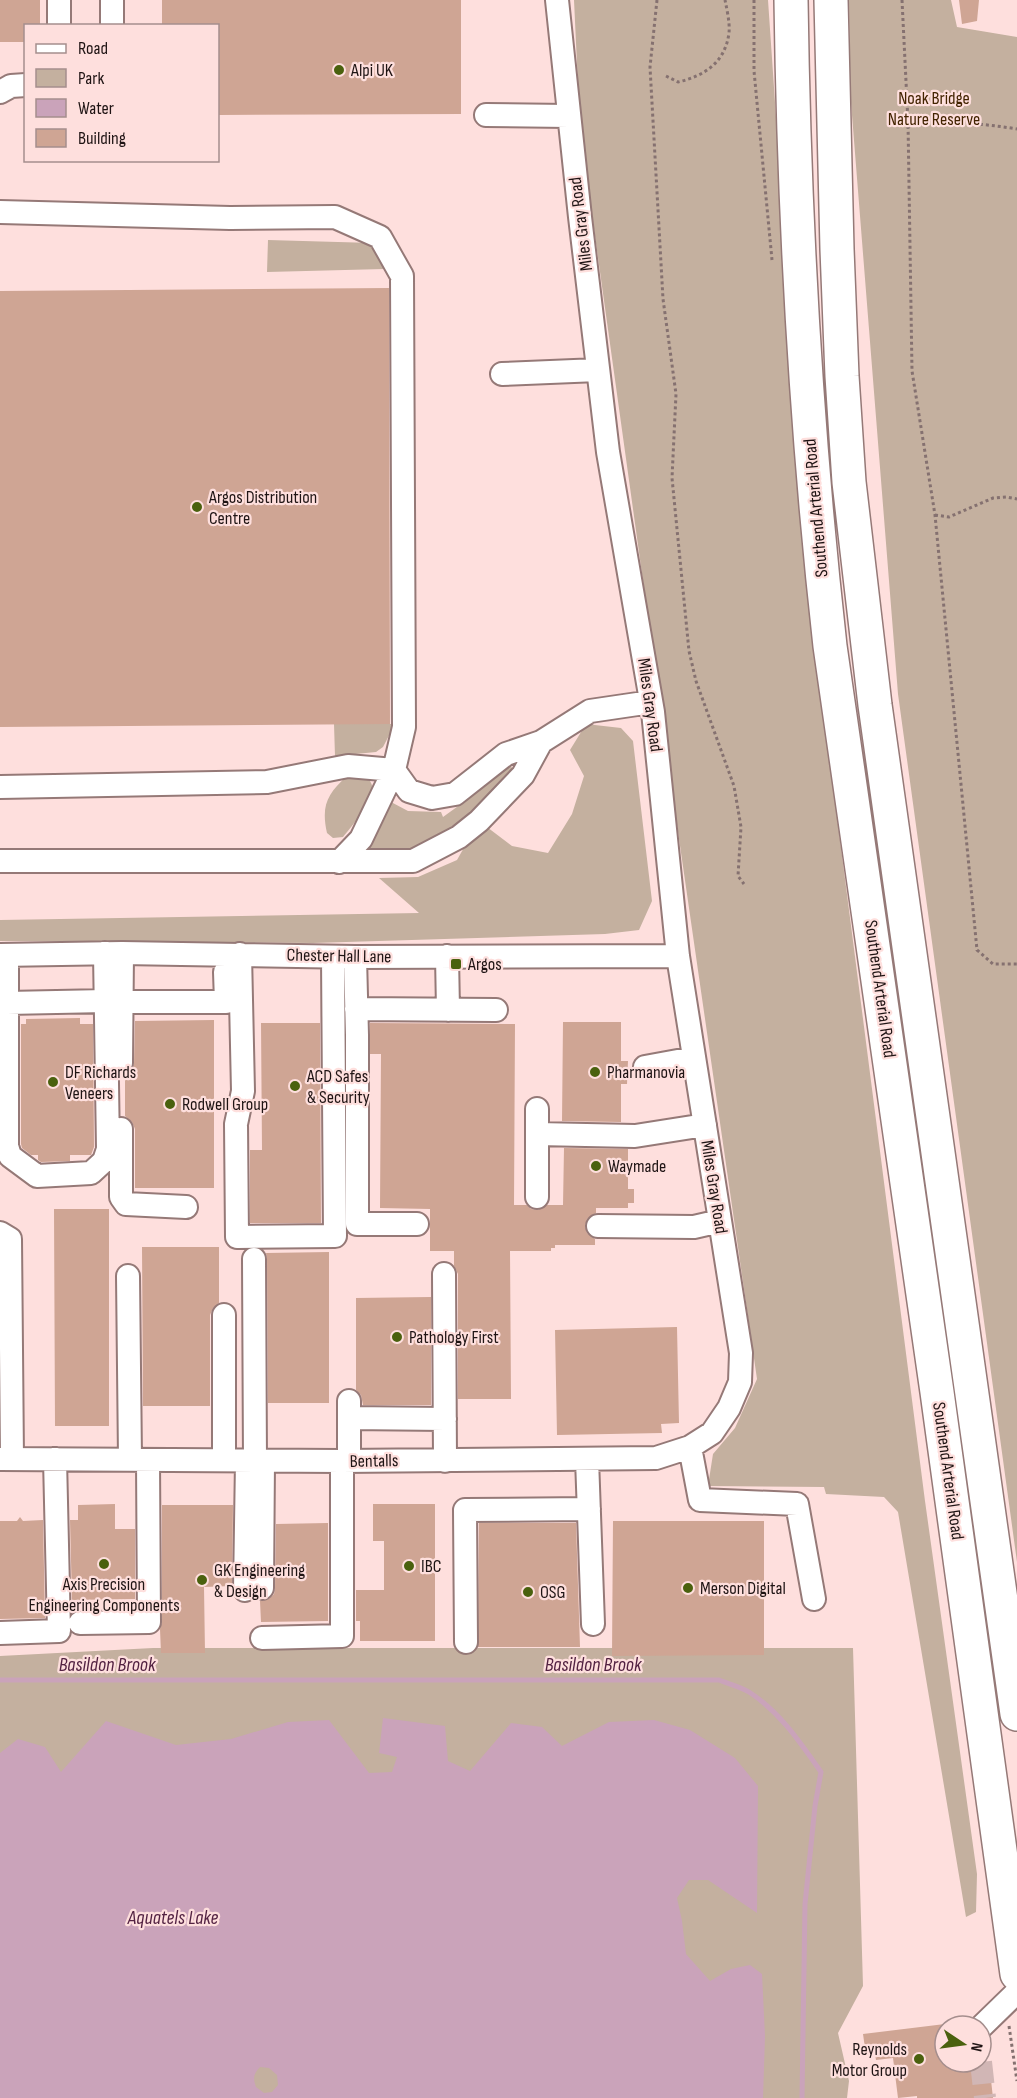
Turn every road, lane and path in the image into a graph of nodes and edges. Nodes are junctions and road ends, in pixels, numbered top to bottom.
1 (59, 0) edge
2 (112, 0) edge
3 (557, 0) edge
4 (657, 0) edge
5 (725, 0) edge
6 (791, 0) edge
7 (831, 0) edge
8 (902, 0) edge
9 (59, 24) edge
10 (112, 24) edge
11 (666, 76) dead end
12 (24, 85) edge
13 (0, 92) edge
14 (486, 115) dead end
15 (569, 116) junction
16 (908, 122) junction
17 (1017, 129) edge
18 (0, 212) edge
19 (598, 370) junction
20 (502, 374) dead end
21 (1017, 499) edge
22 (935, 515) junction
23 (651, 702) junction
24 (541, 742) junction
25 (394, 770) junction
26 (0, 787) edge
27 (0, 861) edge
28 (339, 862) junction
29 (744, 884) dead end
30 (114, 953) junction
31 (232, 954) junction
32 (3, 955) edge
33 (447, 956) junction
34 (678, 956) junction
35 (344, 957) junction
36 (1017, 964) edge
37 (114, 1001) junction
38 (7, 1003) junction
39 (356, 1009) junction
40 (448, 1010) junction
41 (496, 1010) dead end
42 (694, 1058) junction
43 (645, 1067) dead end
44 (537, 1109) dead end
45 (705, 1125) junction
46 (537, 1134) junction
47 (537, 1197) dead end
48 (186, 1207) dead end
49 (720, 1221) junction
50 (417, 1224) dead end
51 (598, 1226) dead end
52 (0, 1233) edge
53 (254, 1259) dead end
54 (444, 1274) dead end
55 (128, 1276) dead end
56 (224, 1315) dead end
57 (729, 1408) joint
58 (445, 1419) junction
59 (690, 1448) junction
60 (6, 1459) edge
61 (62, 1459) junction
62 (587, 1459) junction
63 (139, 1460) junction
64 (224, 1461) junction
65 (255, 1461) junction
66 (345, 1461) junction
67 (445, 1461) junction
68 (589, 1509) junction
69 (71, 1522) dead end
70 (254, 1589) dead end
71 (814, 1599) dead end
72 (80, 1623) dead end
73 (593, 1624) dead end
74 (0, 1633) edge
75 (262, 1638) dead end
76 (466, 1642) dead end
77 (1017, 1714) edge
78 (1017, 1974) edge
79 (1017, 1992) edge
80 (993, 2015) edge

1 - 9 street
2 - 10 street
3 - 15 street, Miles Gray Road
4 - 29 path
5 - 11 path
6 - 78 highway, Southend Arterial Road
7 - 77 highway, Southend Arterial Road
8 - 16 path
12 - 13 street
14 - 15 street
15 - 19 street, Miles Gray Road
16 - 17 path
16 - 22 path
18 - 25 street
19 - 20 street
19 - 23 street, Miles Gray Road
21 - 22 path
22 - 36 path
23 - 24 street
23 - 34 street, Miles Gray Road
24 - 25 street
24 - 28 street
25 - 26 street
25 - 28 street
27 - 28 street
30 - 31 street, Chester Hall Lane
30 - 32 street, Chester Hall Lane
30 - 37 street
31 - 35 street, Chester Hall Lane
31 - 35 street
31 - 37 street
32 - 38 street
33 - 34 street, Chester Hall Lane
33 - 35 street, Chester Hall Lane
33 - 40 street
34 - 42 street, Miles Gray Road
35 - 39 street
37 - 38 street
37 - 38 street
37 - 48 street
39 - 40 street
39 - 50 street
40 - 41 street
42 - 43 street
42 - 45 street, Miles Gray Road
44 - 46 street
45 - 46 street
45 - 49 street, Miles Gray Road
46 - 47 street
49 - 51 street
49 - 57 street, Miles Gray Road
52 - 60 street
53 - 65 street
54 - 58 street
55 - 63 street
56 - 64 street
57 - 59 street, Bentalls
58 - 66 street
58 - 67 street
59 - 62 street, Bentalls
59 - 71 street
60 - 61 street, Bentalls
61 - 63 street, Bentalls
61 - 69 street
61 - 74 street
62 - 67 street, Bentalls
62 - 68 street
63 - 64 street, Bentalls
63 - 72 street
64 - 65 street, Bentalls
65 - 66 street, Bentalls
65 - 70 street
66 - 67 street, Bentalls
66 - 75 street
68 - 73 street
68 - 76 street
79 - 80 street

